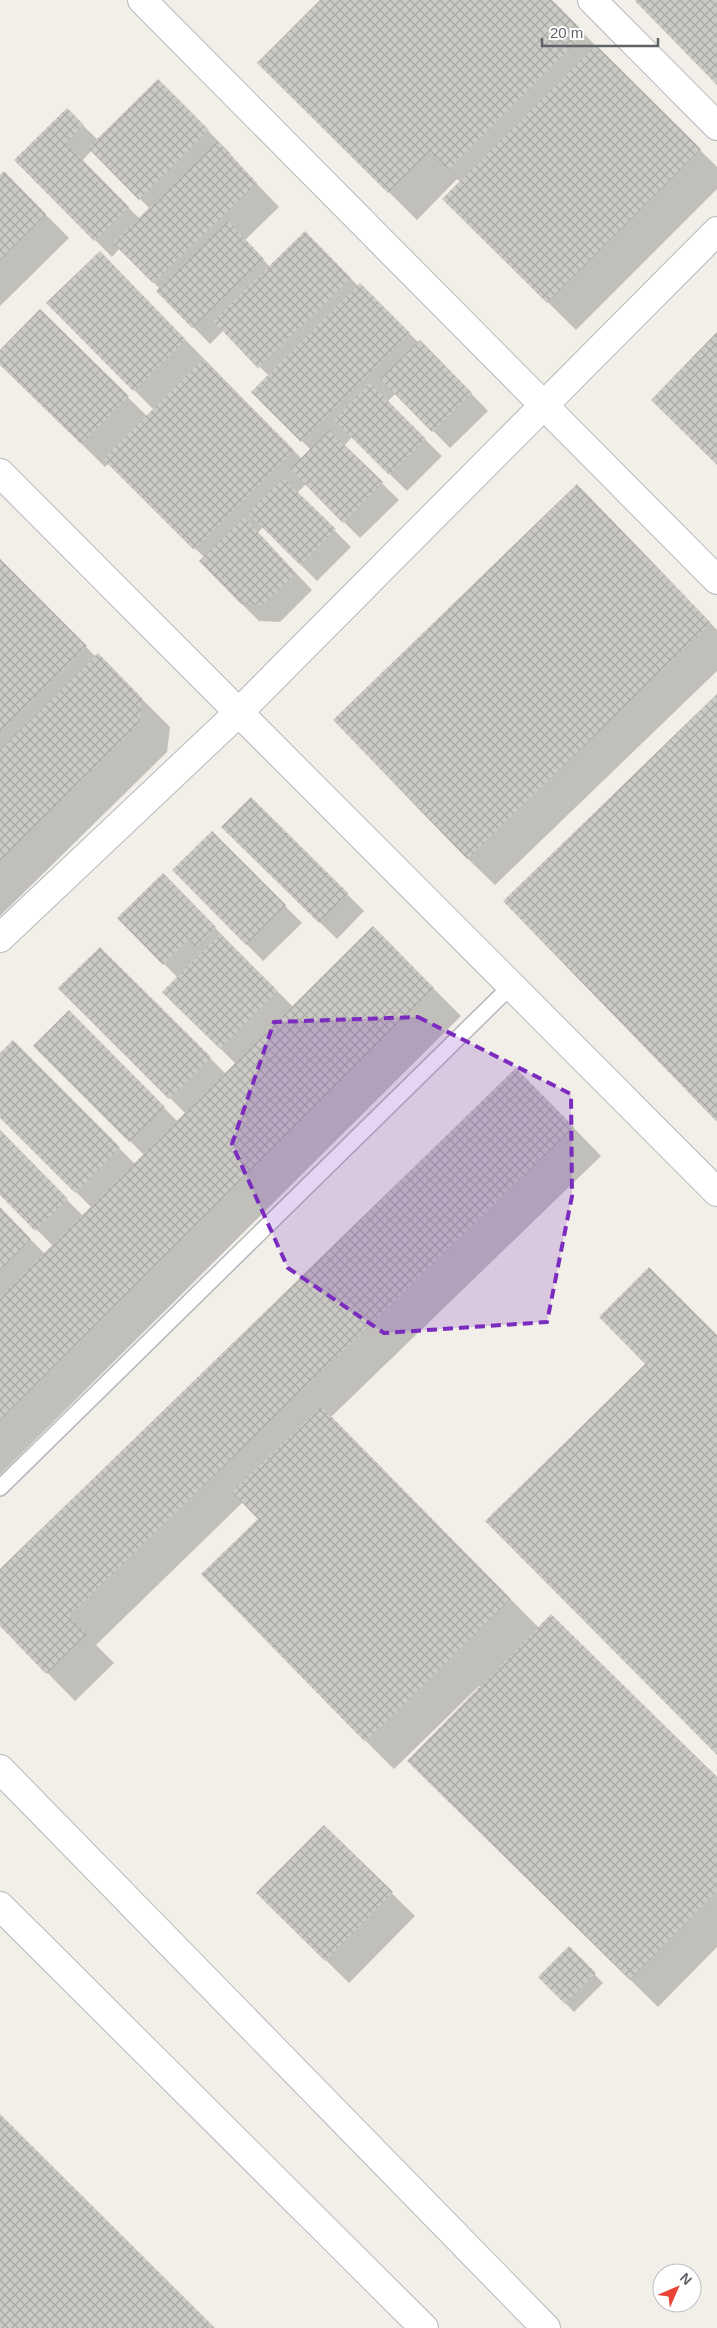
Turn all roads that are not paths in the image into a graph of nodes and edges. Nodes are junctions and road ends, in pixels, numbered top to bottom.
1 (142, 0) edge
2 (592, 0) edge
3 (717, 126) edge
4 (717, 231) edge
5 (543, 406) junction
6 (0, 473) edge
7 (717, 580) edge
8 (238, 713) junction
9 (0, 938) edge
10 (511, 986) junction
11 (717, 1192) edge
12 (0, 1488) edge
13 (0, 1769) edge
14 (0, 1906) edge
15 (424, 2328) edge
16 (546, 2328) edge

1 - 5 street
2 - 3 street
4 - 5 street
5 - 7 street
5 - 8 street
6 - 8 street
8 - 9 street
8 - 10 street
10 - 11 street
10 - 12 lane
13 - 16 street
14 - 15 street

